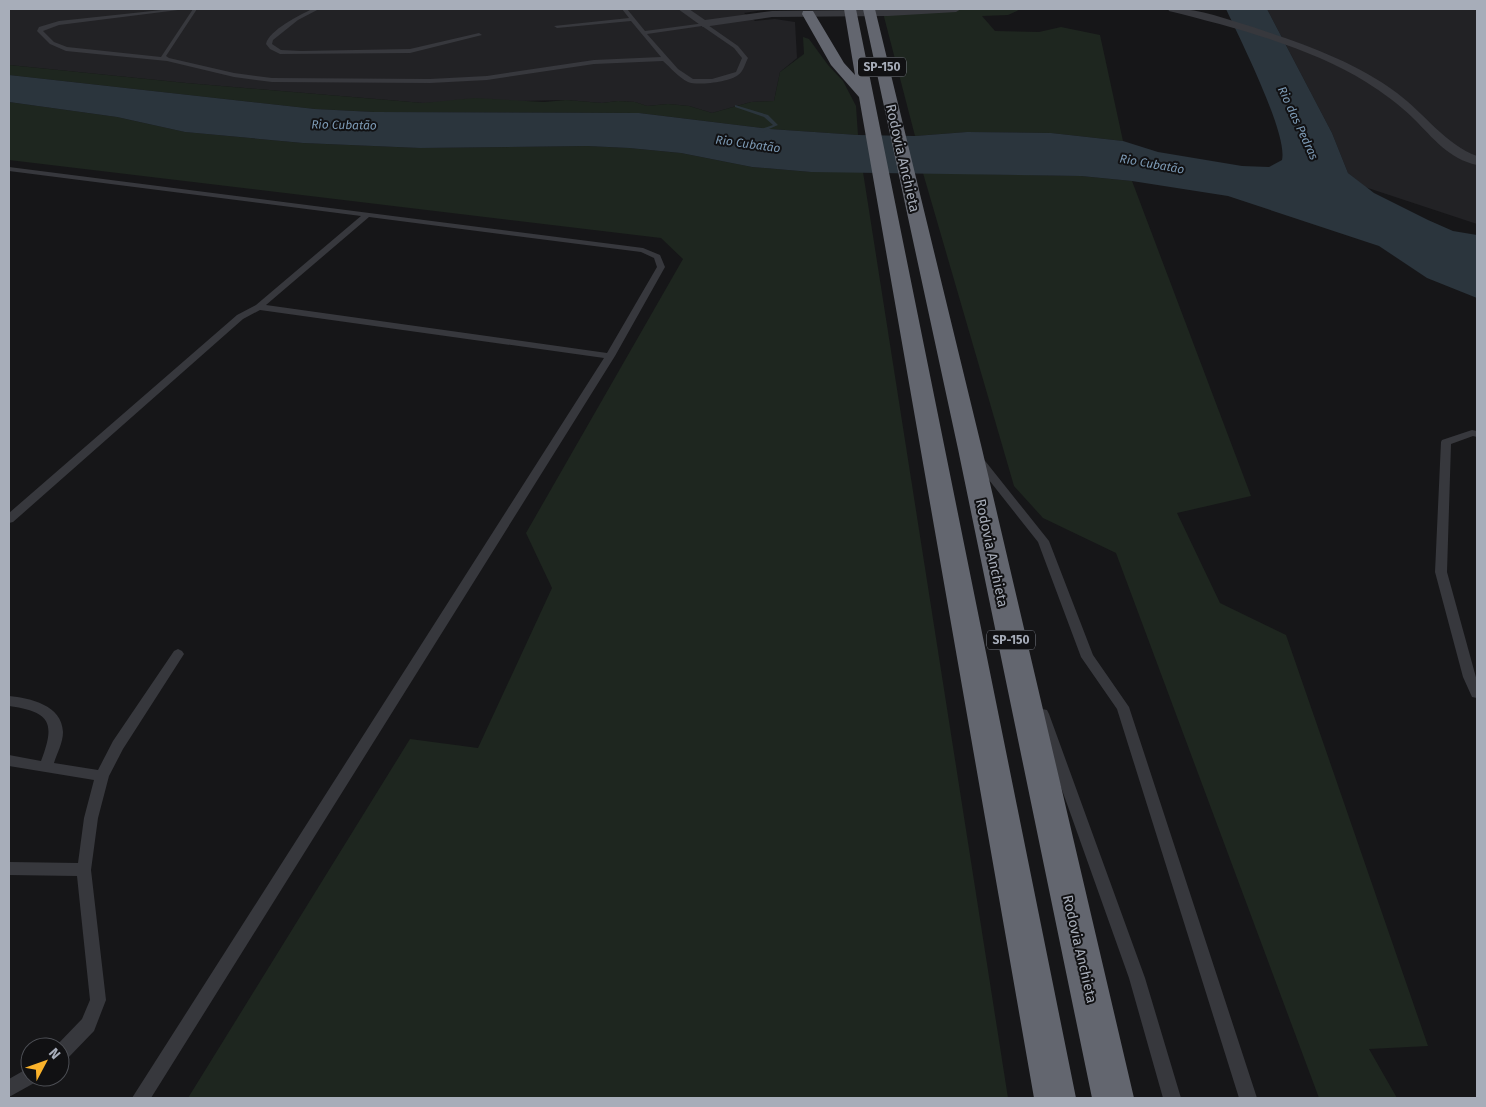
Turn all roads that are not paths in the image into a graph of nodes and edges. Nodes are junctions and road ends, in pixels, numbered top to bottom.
1 (183, 9) edge
2 (195, 9) edge
3 (316, 9) edge
4 (625, 9) edge
5 (682, 9) edge
6 (850, 9) edge
7 (869, 9) edge
8 (956, 9) edge
9 (1174, 9) edge
10 (808, 11) edge
11 (632, 19) junction
12 (703, 24) junction
13 (557, 26) dead end
14 (644, 33) junction
15 (479, 35) dead end
16 (167, 59) junction
17 (665, 59) junction
18 (868, 104) junction
19 (1477, 161) edge
20 (9, 169) edge
21 (895, 181) junction
22 (367, 215) junction
23 (259, 307) junction
24 (610, 356) junction
25 (1477, 434) edge
26 (970, 449) junction
27 (9, 519) edge
28 (1004, 608) junction
29 (178, 654) dead end
30 (1477, 693) edge
31 (9, 701) edge
32 (9, 761) edge
33 (46, 766) junction
34 (102, 776) junction
35 (9, 868) edge
36 (84, 870) junction
37 (70, 1044) edge
38 (20, 1082) edge
39 (9, 1089) edge
40 (141, 1098) edge
41 (1055, 1098) edge
42 (1113, 1098) edge
43 (1172, 1098) edge
44 (1248, 1098) edge

1 - 16 lane
2 - 16 lane
3 - 15 lane
4 - 11 lane
5 - 12 street
6 - 18 highway, Rodovia Anchieta / SP-150
7 - 21 highway, Rodovia Anchieta / SP-150
8 - 10 street
9 - 19 street
10 - 12 street
10 - 18 highway
11 - 13 lane
11 - 14 lane
12 - 14 lane
12 - 17 lane
14 - 17 lane
16 - 17 lane
18 - 21 highway, Rodovia Anchieta / SP-150
20 - 22 lane
21 - 26 highway, Rodovia Anchieta / SP-150
21 - 41 highway, Rodovia Anchieta / SP-150
22 - 23 lane
22 - 24 lane
23 - 24 lane
23 - 27 lane
24 - 40 lane
25 - 30 lane
26 - 28 highway, Rodovia Anchieta / SP-150
26 - 44 lane
28 - 42 highway, Rodovia Anchieta / SP-150
28 - 43 lane
29 - 34 lane
31 - 33 lane
32 - 33 lane
33 - 34 lane
34 - 36 lane
35 - 36 lane
36 - 37 lane
38 - 39 lane

